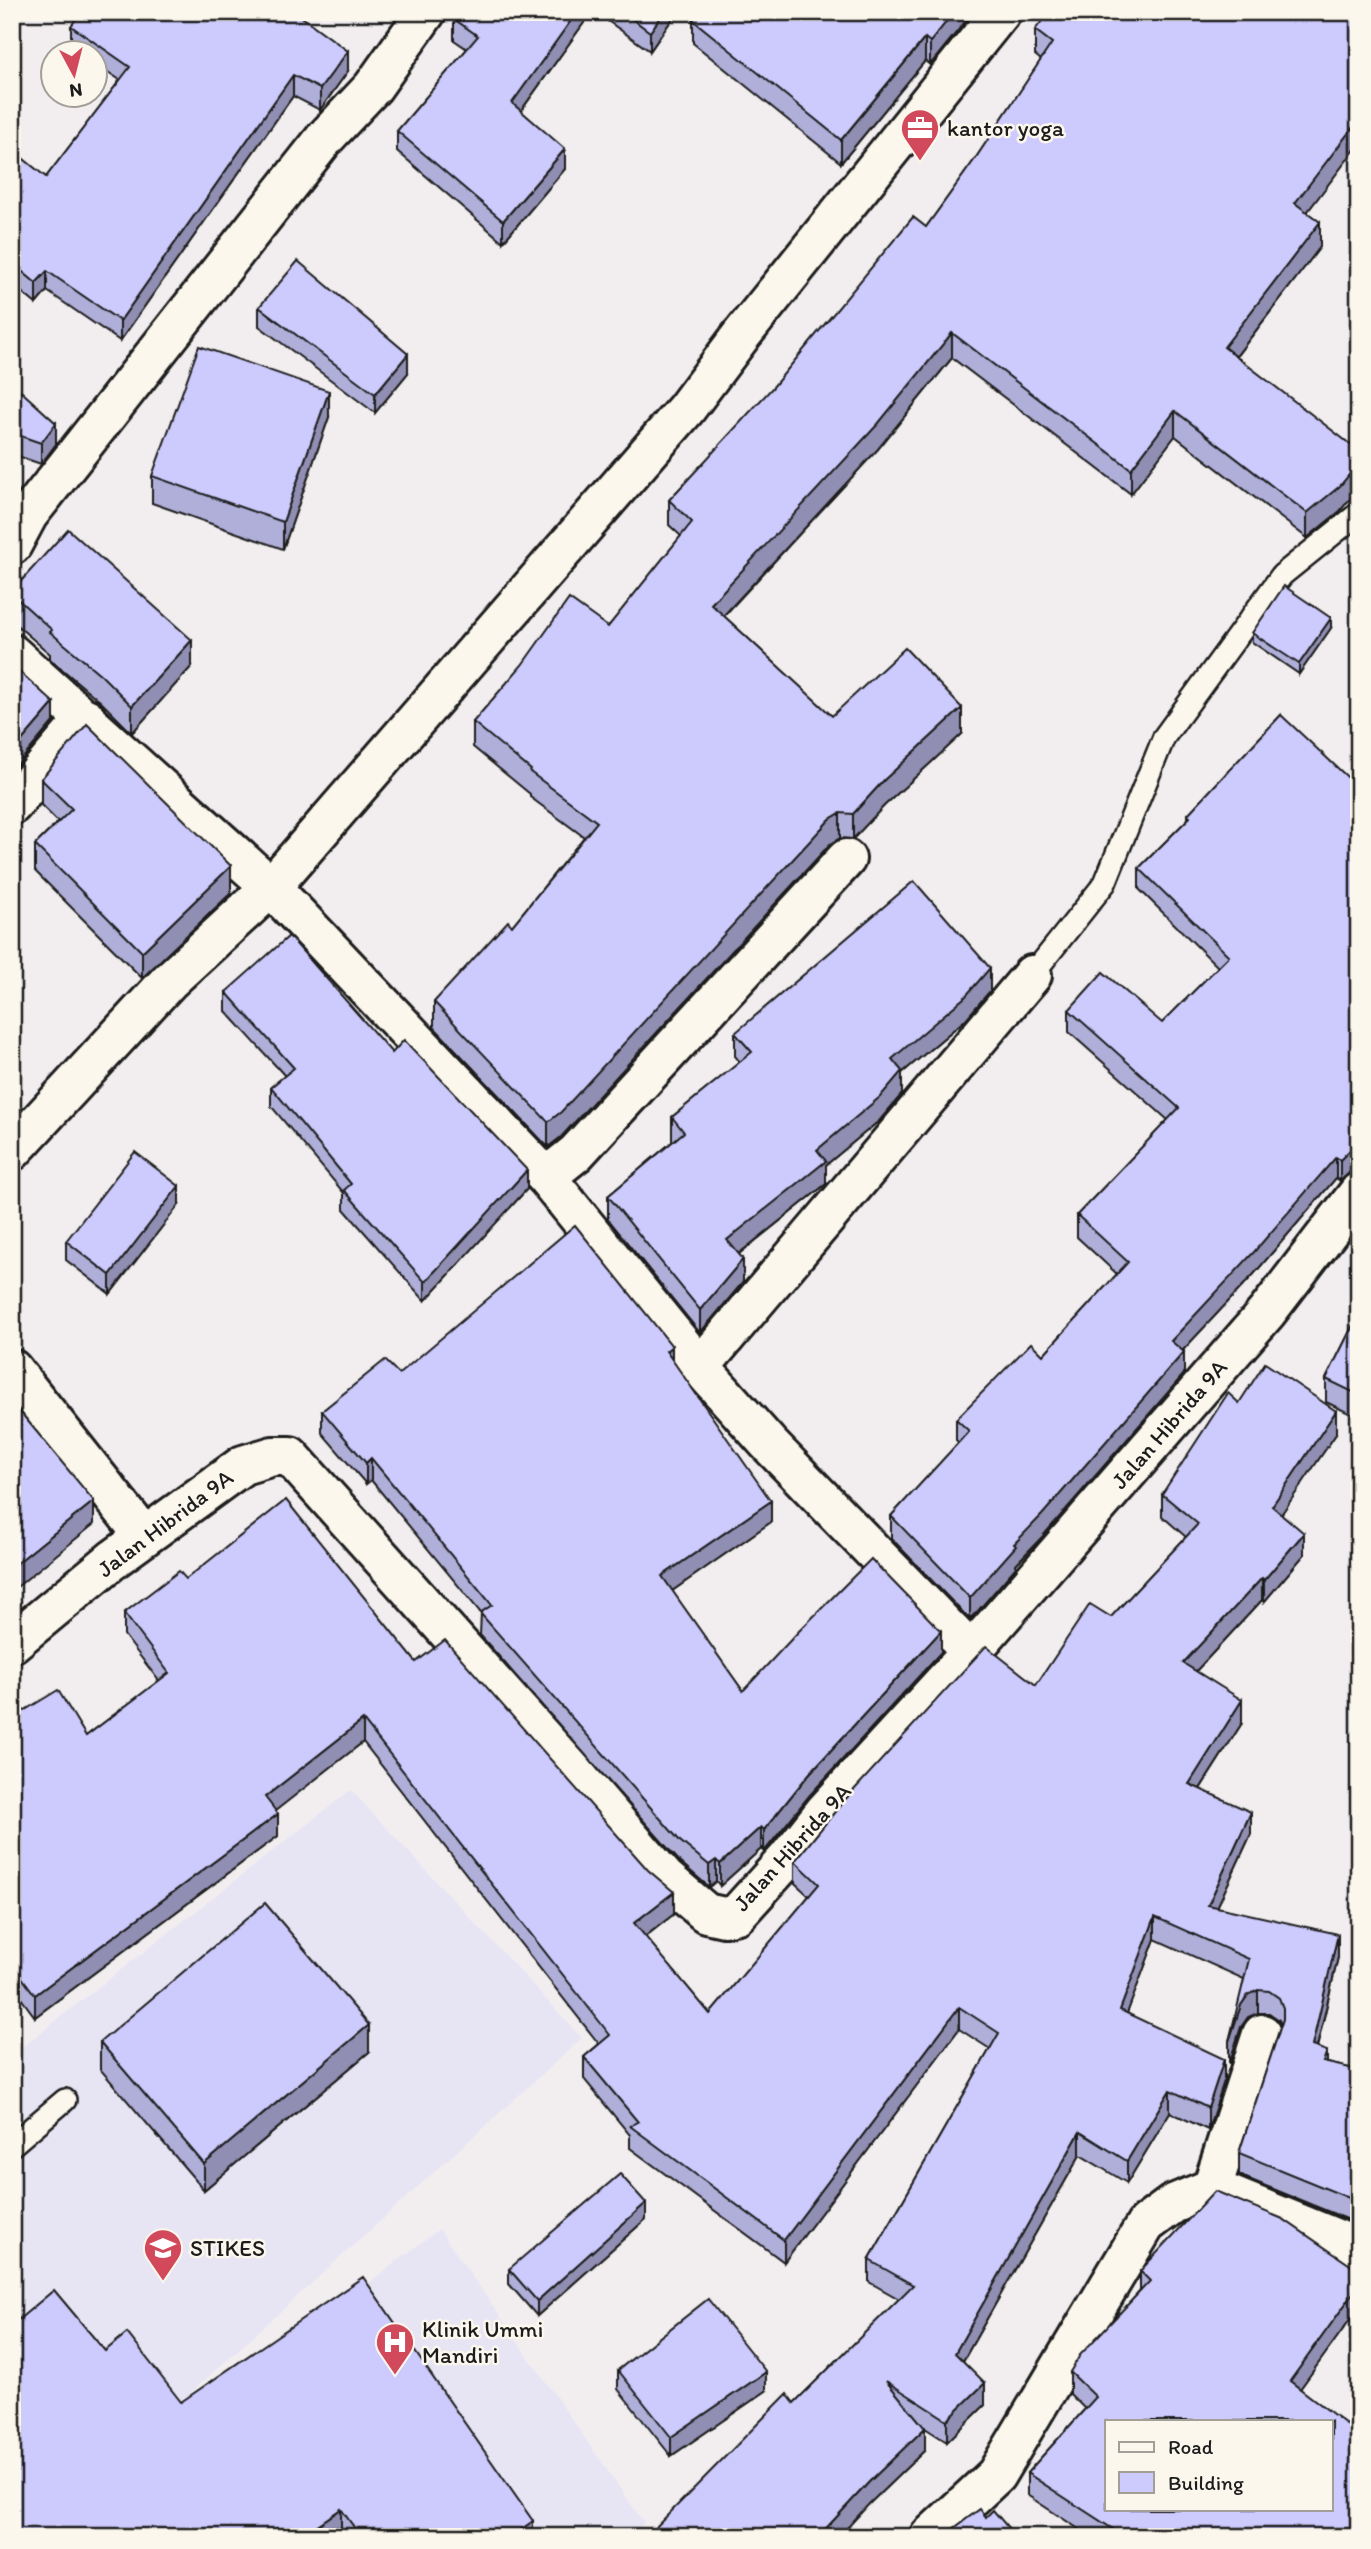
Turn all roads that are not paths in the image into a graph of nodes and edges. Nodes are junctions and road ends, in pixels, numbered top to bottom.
1 (426, 12) edge
2 (1001, 12) edge
3 (1359, 513) edge
4 (12, 545) edge
5 (12, 654) edge
6 (86, 718) junction
7 (12, 805) edge
8 (846, 859) dead end
9 (271, 887) junction
10 (1032, 975) joint
11 (12, 1152) edge
12 (546, 1177) junction
13 (1359, 1192) edge
14 (701, 1367) junction
15 (12, 1369) edge
16 (144, 1535) junction
17 (12, 1643) edge
18 (971, 1652) junction
19 (1262, 2034) dead end
20 (65, 2100) dead end
21 (12, 2145) edge
22 (1212, 2188) junction
23 (1359, 2248) edge
24 (929, 2537) edge

1 - 4 street
2 - 9 street
3 - 10 lane
5 - 6 street
6 - 7 street
6 - 9 street
8 - 12 street
9 - 11 street
9 - 12 street
10 - 14 street
12 - 14 street
13 - 18 street, Jalan Hibrida 9A
14 - 18 street
15 - 16 street
16 - 17 street, Jalan Hibrida 9A
16 - 18 street, Jalan Hibrida 9A
19 - 22 street
20 - 21 lane
22 - 23 street
22 - 24 street

